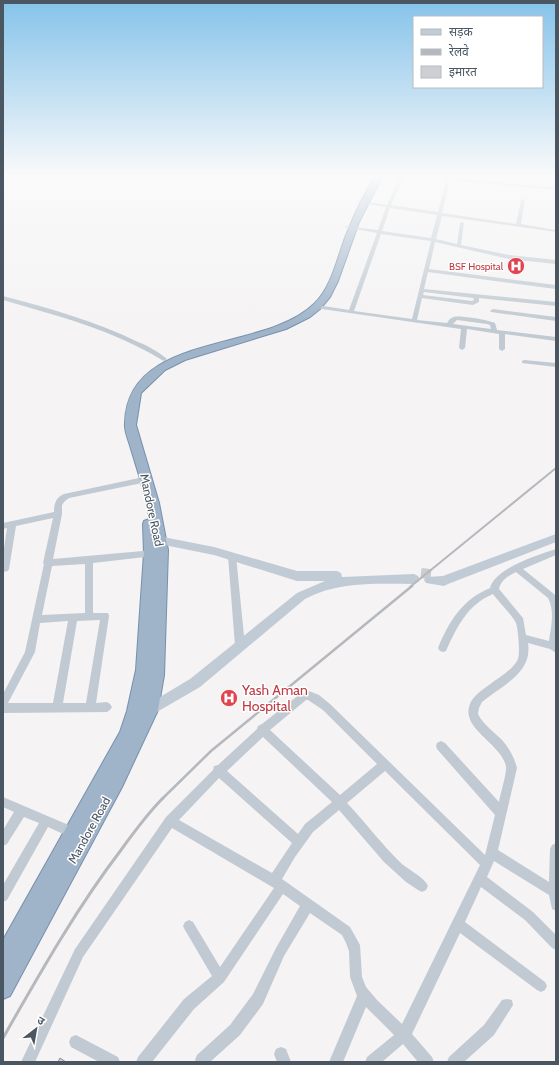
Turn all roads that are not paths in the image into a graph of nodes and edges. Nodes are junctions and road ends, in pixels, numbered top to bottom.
1 (381, 227) edge
2 (436, 227) edge
3 (461, 227) edge
4 (529, 227) edge
5 (349, 228) junction
6 (556, 231) edge
7 (379, 232) junction
8 (433, 240) junction
9 (459, 244) junction
10 (556, 262) edge
11 (426, 270) junction
12 (556, 287) edge
13 (421, 290) junction
14 (420, 296) junction
15 (476, 297) junction
16 (3, 298) edge
17 (556, 304) edge
18 (317, 307) junction
19 (493, 311) dead end
20 (351, 312) junction
21 (556, 319) edge
22 (414, 321) junction
23 (450, 326) junction
24 (464, 328) junction
25 (494, 331) junction
26 (502, 332) junction
27 (556, 339) edge
28 (462, 348) dead end
29 (502, 350) dead end
30 (164, 359) junction
31 (524, 362) dead end
32 (556, 365) edge
33 (139, 481) junction
34 (58, 514) junction
35 (12, 524) junction
36 (3, 526) edge
37 (556, 538) edge
38 (156, 546) junction
39 (556, 552) edge
40 (232, 556) junction
41 (89, 560) junction
42 (47, 563) junction
43 (517, 568) junction
44 (5, 569) dead end
45 (433, 578) tunnel mouth
46 (494, 590) junction
47 (556, 616) edge
48 (89, 617) junction
49 (73, 618) junction
50 (36, 620) junction
51 (556, 621) edge
52 (522, 638) junction
53 (240, 646) junction
54 (554, 647) edge
55 (443, 648) dead end
56 (3, 704) edge
57 (90, 706) junction
58 (107, 707) dead end
59 (3, 708) edge
60 (57, 708) junction
61 (150, 710) junction
62 (262, 729) junction
63 (441, 746) dead end
64 (385, 764) junction
65 (218, 770) junction
66 (3, 802) edge
67 (340, 802) junction
68 (22, 810) junction
69 (501, 813) junction
70 (46, 821) junction
71 (170, 821) junction
72 (74, 833) junction
73 (3, 840) edge
74 (299, 842) junction
75 (556, 849) edge
76 (492, 853) junction
77 (486, 864) junction
78 (480, 879) junction
79 (278, 883) junction
80 (422, 886) dead end
81 (554, 892) junction
82 (3, 896) edge
83 (308, 905) junction
84 (556, 905) edge
85 (458, 924) junction
86 (189, 926) dead end
87 (556, 944) edge
88 (6, 949) edge
89 (220, 978) junction
90 (541, 986) dead end
91 (3, 989) edge
92 (364, 996) junction
93 (507, 1005) dead end
94 (404, 1035) junction
95 (76, 1042) dead end
96 (202, 1060) dead end
97 (147, 1061) edge
98 (28, 1062) edge
99 (113, 1062) edge
100 (336, 1062) edge
101 (372, 1062) edge
102 (427, 1062) edge
103 (454, 1062) edge

1 - 7 street
2 - 8 street
3 - 9 street
4 - 6 street
5 - 7 street
5 - 18 highway, Mandore Road
5 - 30 highway, Mandore Road
7 - 8 street
7 - 20 street
8 - 9 street
8 - 11 street
9 - 10 street
11 - 12 street
11 - 13 street
13 - 14 street
13 - 15 street
14 - 15 street
14 - 22 street
15 - 17 street
16 - 30 street
18 - 20 street
18 - 38 highway, Mandore Road
19 - 21 street
20 - 22 street
22 - 23 street
23 - 24 street
23 - 25 street
24 - 25 street
24 - 28 street
25 - 26 street
26 - 27 street
26 - 29 street
30 - 33 highway, Mandore Road
31 - 32 street
33 - 34 street
33 - 38 highway, Mandore Road
34 - 35 street
34 - 42 street
35 - 36 street
35 - 44 street
37 - 45 main road
38 - 40 main road
38 - 41 street
38 - 61 highway, Mandore Road
38 - 72 highway, Mandore Road
39 - 43 street
40 - 53 street
40 - 53 main road
41 - 42 street
41 - 48 street
42 - 50 street
43 - 46 street
43 - 47 street
46 - 52 street
46 - 55 street
48 - 49 street
48 - 57 street
49 - 50 street
49 - 60 street
50 - 56 street
51 - 54 street
52 - 54 street
52 - 69 street
53 - 61 main road
57 - 58 street
57 - 60 street
59 - 60 street
61 - 91 highway, Mandore Road
62 - 64 street
62 - 65 street
62 - 67 street
63 - 69 street
64 - 67 street
64 - 77 street
65 - 71 street
65 - 74 street
66 - 68 street
67 - 74 street
67 - 80 street
68 - 70 street
68 - 73 street
69 - 76 street
70 - 72 street
70 - 82 street
71 - 79 street
71 - 98 street
72 - 88 highway, Mandore Road
74 - 79 street
75 - 81 street
76 - 77 street
76 - 81 street
77 - 78 street
78 - 85 street
78 - 87 street
79 - 83 street
79 - 89 street
81 - 84 street
83 - 92 street
83 - 96 street
85 - 90 street
85 - 94 street
86 - 89 street
89 - 97 street
92 - 94 street
92 - 100 street
93 - 103 street
94 - 101 street
94 - 102 street
95 - 99 street

